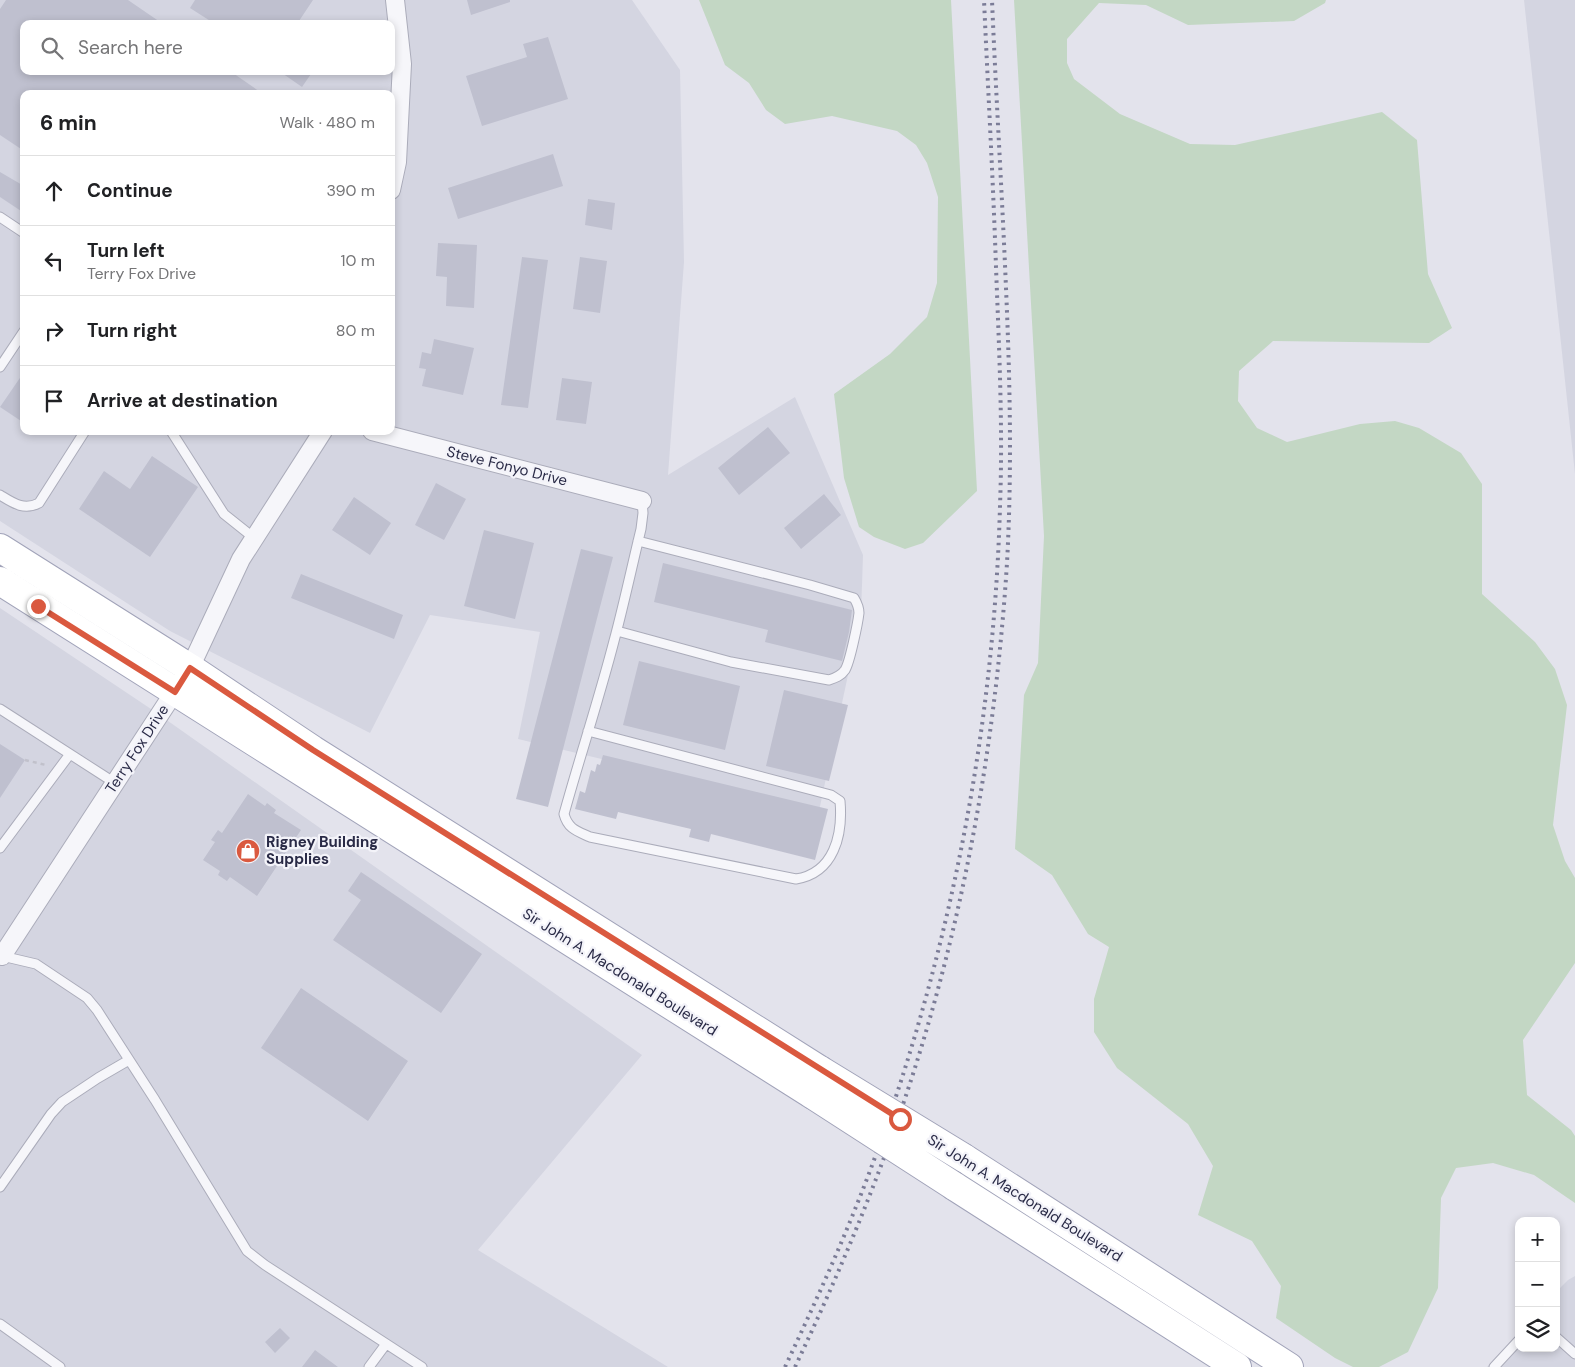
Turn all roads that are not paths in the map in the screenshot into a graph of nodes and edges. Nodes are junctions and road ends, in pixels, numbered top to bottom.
1 (394, 0) edge
2 (395, 171) edge
3 (0, 217) edge
4 (20, 230) edge
5 (20, 337) edge
6 (0, 368) edge
7 (81, 435) edge
8 (174, 435) edge
9 (320, 435) edge
10 (387, 435) edge
11 (0, 495) edge
12 (642, 501) joint
13 (254, 538) junction
14 (638, 541) junction
15 (0, 548) edge
16 (0, 581) edge
17 (617, 631) junction
18 (190, 668) junction
19 (175, 692) junction
20 (0, 709) edge
21 (588, 731) junction
22 (70, 754) junction
23 (115, 783) junction
24 (0, 848) edge
25 (1, 955) edge
26 (129, 1060) junction
27 (817, 1082) junction
28 (0, 1187) edge
29 (0, 1324) edge
30 (1560, 1341) edge
31 (386, 1344) junction
32 (1515, 1344) edge
33 (1575, 1354) edge
34 (60, 1367) edge
35 (369, 1367) edge
36 (422, 1367) edge
37 (1237, 1367) edge
38 (1289, 1367) edge
39 (1494, 1367) edge

1 - 2 street
3 - 4 lane
5 - 6 lane
7 - 11 lane
8 - 13 lane
9 - 13 street, Terry Fox Drive
10 - 12 street, Steve Fonyo Drive
12 - 14 lane
13 - 18 street, Terry Fox Drive
14 - 17 lane
14 - 17 lane
15 - 18 main road, Sir John A. Macdonald Boulevard
16 - 19 main road, Sir John A. Macdonald Boulevard
17 - 21 lane
18 - 19 street, Terry Fox Drive
18 - 27 main road, Sir John A. Macdonald Boulevard
19 - 23 street, Terry Fox Drive
19 - 27 main road, Sir John A. Macdonald Boulevard
20 - 22 lane
21 - 21 lane
22 - 23 lane
22 - 24 lane
23 - 25 street, Terry Fox Drive
25 - 26 lane
26 - 28 lane
26 - 31 lane
27 - 37 main road, Sir John A. Macdonald Boulevard, bridge
27 - 38 main road, Sir John A. Macdonald Boulevard, bridge
29 - 34 lane
30 - 33 lane
31 - 35 lane
31 - 36 lane
32 - 39 lane

